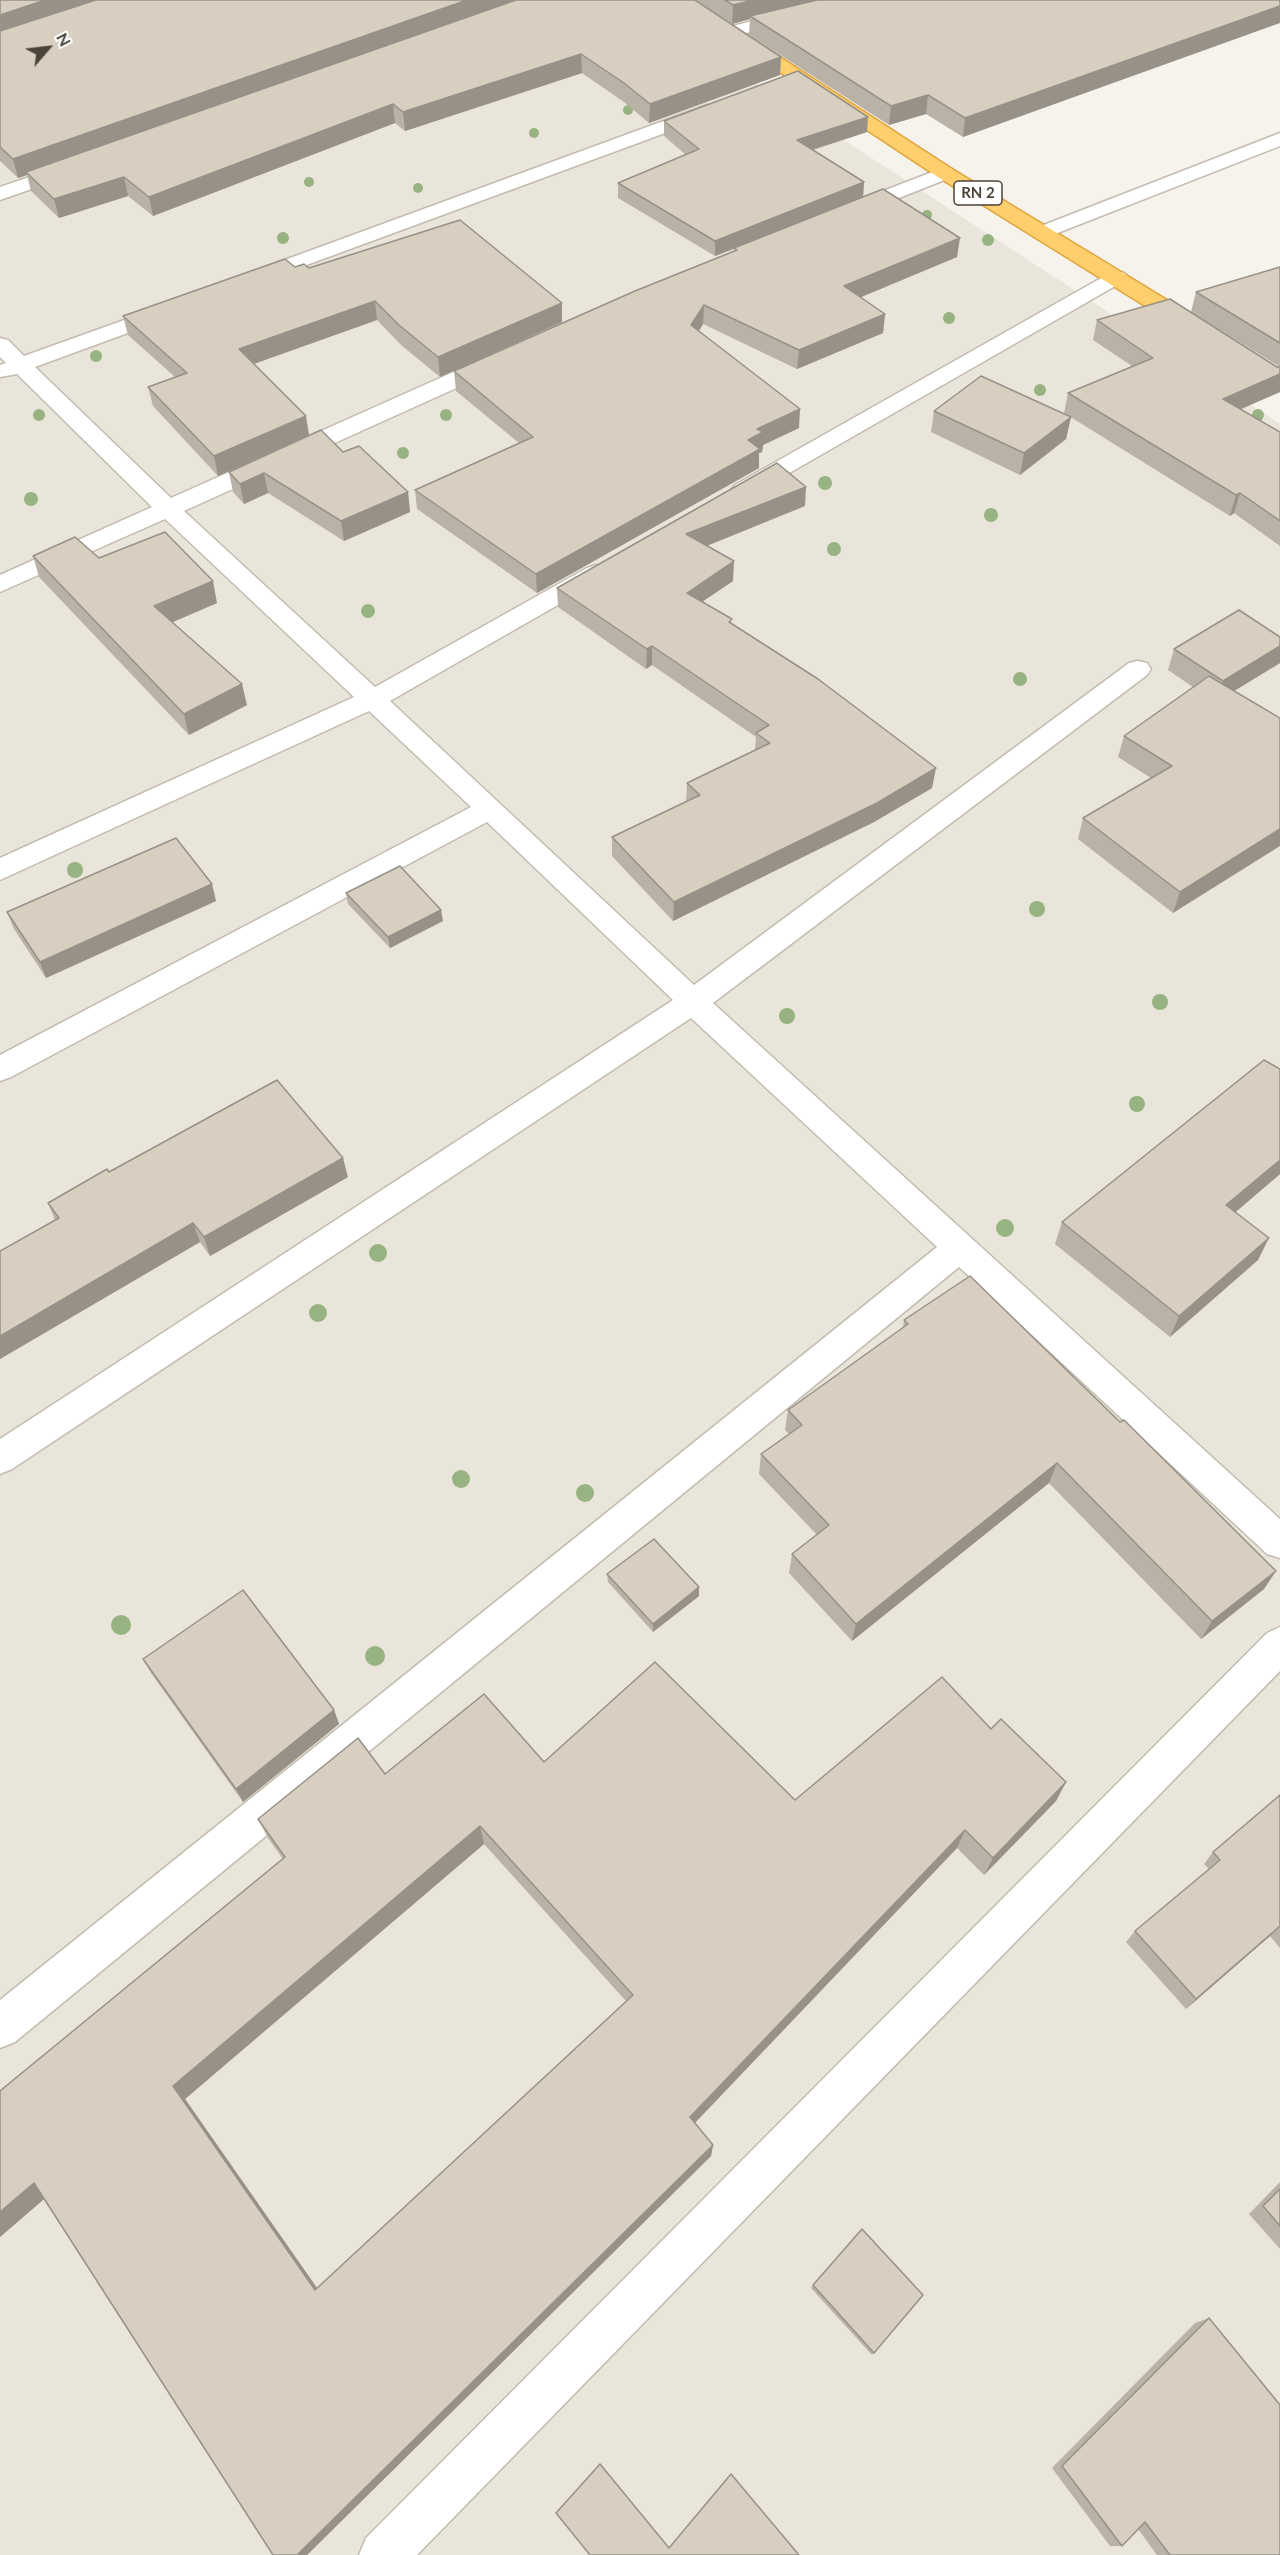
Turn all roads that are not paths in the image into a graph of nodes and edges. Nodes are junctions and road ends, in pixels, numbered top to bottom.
1 (680, 0) edge
2 (859, 0) edge
3 (730, 32) junction
4 (798, 77) junction
5 (776, 86) edge
6 (721, 106) edge
7 (1280, 139) edge
8 (89, 162) edge
9 (945, 173) junction
10 (0, 194) edge
11 (826, 220) edge
12 (1043, 232) junction
13 (1117, 277) junction
14 (232, 286) edge
15 (187, 303) edge
16 (1213, 338) edge
17 (513, 354) edge
18 (7, 361) edge
19 (724, 500) edge
20 (168, 509) junction
21 (621, 559) edge
22 (0, 584) edge
23 (1138, 669) dead end
24 (373, 699) junction
25 (490, 808) junction
26 (0, 870) edge
27 (693, 1002) junction
28 (0, 1069) edge
29 (960, 1247) junction
30 (0, 1458) edge
31 (1280, 1542) edge
32 (1280, 1645) edge
33 (0, 2027) edge
34 (383, 2555) edge

1 - 3 highway, RN 2
2 - 3 street
3 - 4 highway, RN 2
4 - 5 street
4 - 9 highway, RN 2
6 - 14 street
7 - 12 street
8 - 10 street
9 - 11 street
9 - 12 highway, RN 2
12 - 13 highway, RN 2
13 - 16 highway, RN 2
13 - 19 street
15 - 18 street
17 - 20 street
18 - 20 street
20 - 22 street
20 - 24 street
21 - 24 street
23 - 27 street
24 - 25 street
24 - 26 street
25 - 27 street
25 - 28 street
27 - 29 street
27 - 30 street
29 - 31 street
29 - 33 street
32 - 34 street

